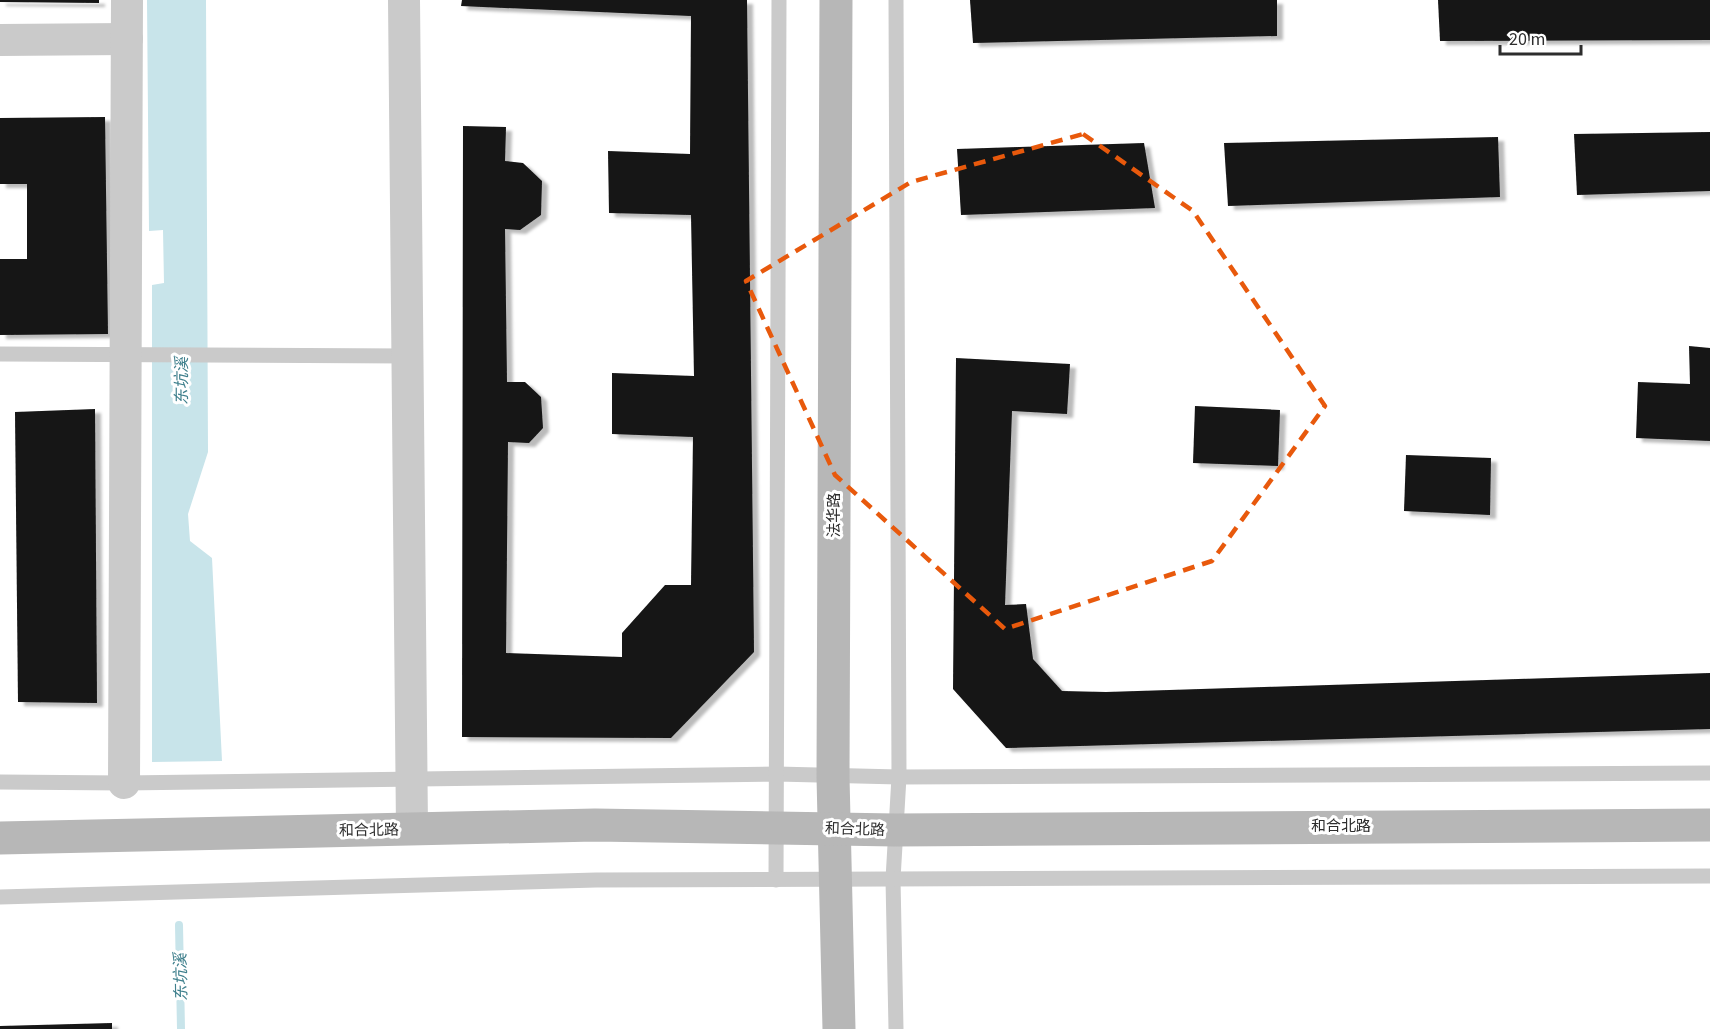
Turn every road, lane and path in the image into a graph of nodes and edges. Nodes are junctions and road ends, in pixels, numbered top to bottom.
1 (127, 0) edge
2 (404, 0) edge
3 (779, 0) edge
4 (836, 0) edge
5 (896, 0) edge
6 (127, 39) junction
7 (0, 40) edge
8 (0, 354) edge
9 (134, 354) junction
10 (408, 356) junction
11 (1710, 773) edge
12 (777, 774) junction
13 (833, 777) junction
14 (899, 777) junction
15 (413, 779) junction
16 (0, 782) edge
17 (124, 783) junction
18 (1710, 825) edge
19 (776, 828) junction
20 (835, 828) junction
21 (412, 829) junction
22 (896, 830) junction
23 (0, 838) edge
24 (1710, 876) edge
25 (836, 879) junction
26 (893, 879) junction
27 (776, 880) junction
28 (0, 897) edge
29 (839, 1029) edge
30 (896, 1029) edge

1 - 6 street
2 - 10 street
3 - 12 lane
4 - 13 main road, 法华路
5 - 14 lane
6 - 7 street
6 - 9 street
8 - 9 lane
9 - 10 lane
9 - 17 street
10 - 15 street
11 - 14 lane
12 - 13 lane
12 - 15 lane
12 - 19 lane
13 - 14 lane
13 - 20 main road, 法华路
14 - 22 lane
15 - 17 lane
15 - 21 street
16 - 17 lane
18 - 22 main road, 和合北路
19 - 20 main road, 和合北路
19 - 21 main road, 和合北路
19 - 27 lane
20 - 22 main road, 和合北路
20 - 25 main road, 法华路
21 - 23 main road, 和合北路
22 - 26 lane
24 - 26 lane
25 - 26 lane
25 - 27 lane
25 - 29 main road, 法华路
26 - 30 lane
27 - 28 lane

